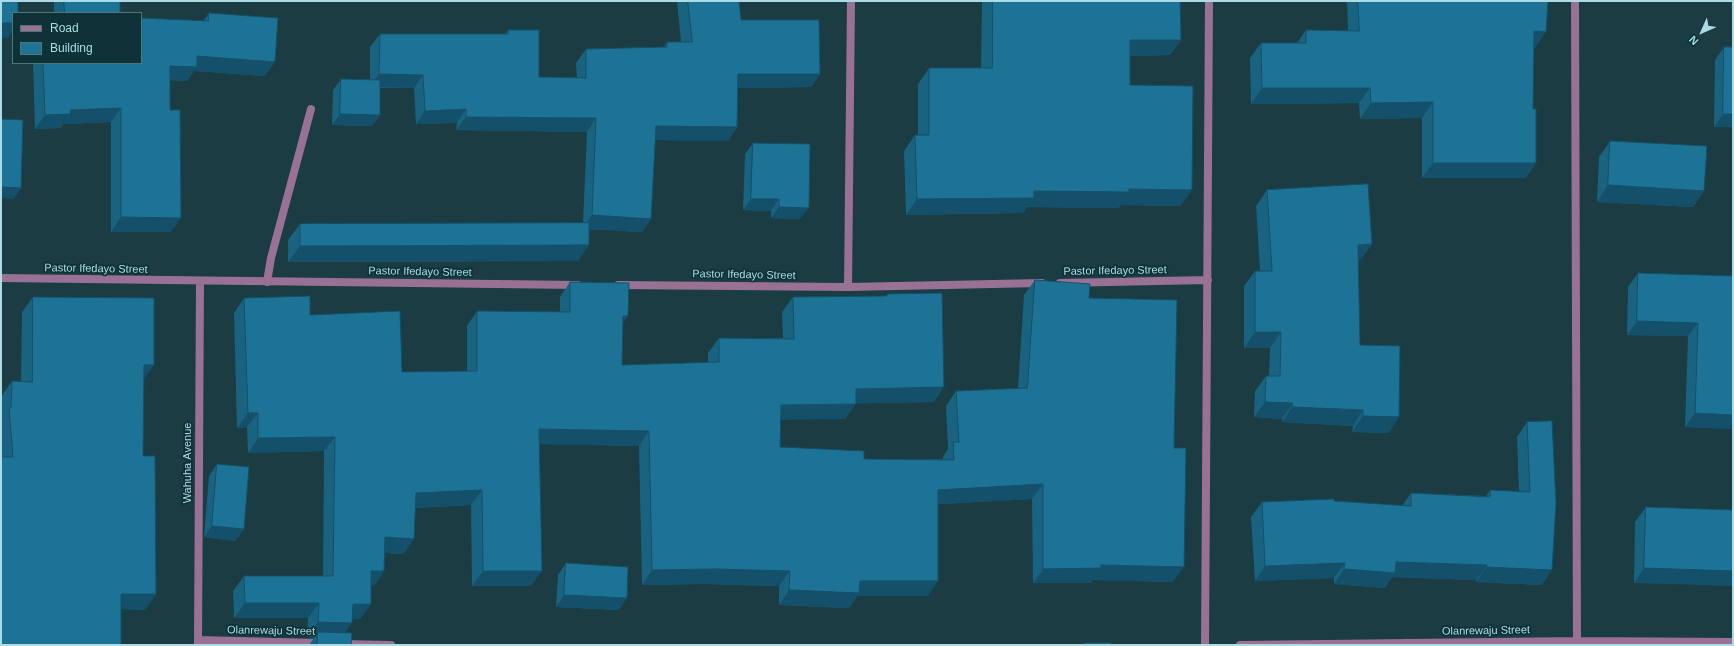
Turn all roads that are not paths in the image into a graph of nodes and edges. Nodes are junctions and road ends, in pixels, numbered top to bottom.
1 (851, 1) edge
2 (1209, 1) edge
3 (1575, 1) edge
4 (311, 109) dead end
5 (1, 278) edge
6 (1208, 280) junction
7 (200, 282) junction
8 (267, 282) junction
9 (585, 285) edge
10 (609, 285) edge
11 (848, 287) junction
12 (1577, 641) junction
13 (198, 642) edge
14 (1733, 642) edge
15 (391, 645) edge
16 (1205, 645) edge
17 (1240, 645) edge

1 - 11 street
2 - 6 street
3 - 12 street
4 - 8 street
5 - 7 street, Pastor Ifedayo Street
6 - 11 street, Pastor Ifedayo Street
6 - 16 street
7 - 8 street, Pastor Ifedayo Street
7 - 13 street, Wahuha Avenue
8 - 9 street, Pastor Ifedayo Street
10 - 11 street, Pastor Ifedayo Street
12 - 14 street, Olanrewaju Street
12 - 17 street, Olanrewaju Street
13 - 15 street, Olanrewaju Street

